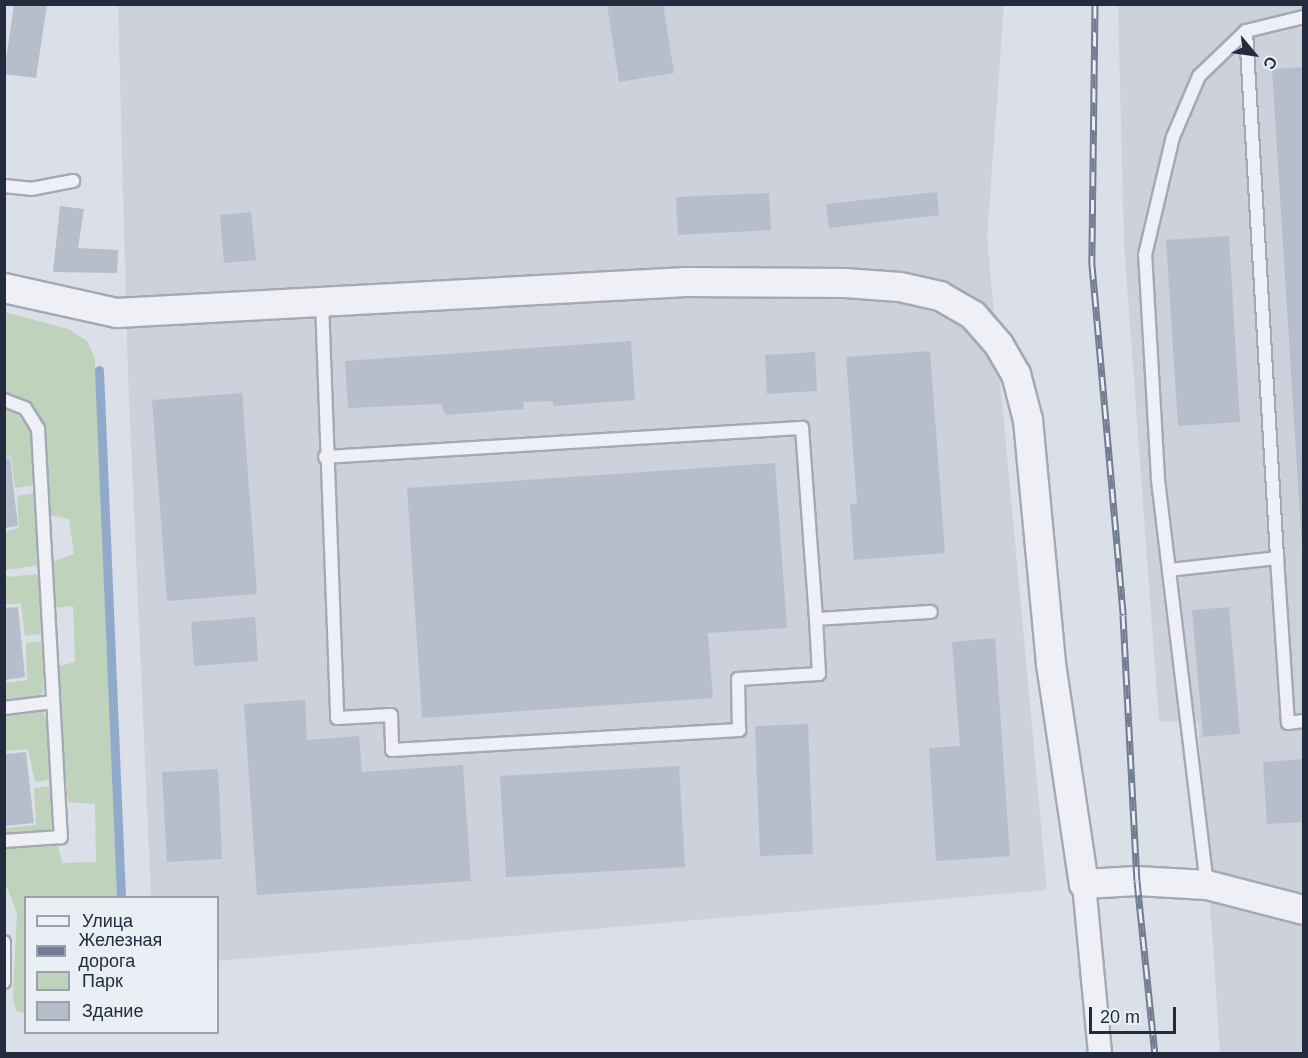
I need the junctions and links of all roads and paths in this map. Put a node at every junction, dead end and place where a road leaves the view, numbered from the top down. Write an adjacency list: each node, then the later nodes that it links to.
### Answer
1 (1304, 17): 2 (lane)
2 (1246, 31): 9 (lane); 10 (lane)
3 (73, 181): 4 (lane)
4 (4, 186)
5 (4, 288): 6 (street)
6 (322, 302): 8 (lane); 17 (street)
7 (4, 400): 13 (lane)
8 (326, 457): 12 (lane); 12 (lane)
9 (1277, 558): 10 (lane); 15 (lane)
10 (1169, 570): 18 (lane)
11 (931, 612): 12 (lane)
12 (816, 619)
13 (53, 702): 14 (lane); 16 (lane)
14 (4, 708)
15 (1304, 722)
16 (4, 841)
17 (1084, 884): 18 (street); 22 (street)
18 (1207, 885): 19 (street)
19 (1304, 910)
20 (4, 942): 21 (lane)
21 (4, 982)
22 (1100, 1053)

